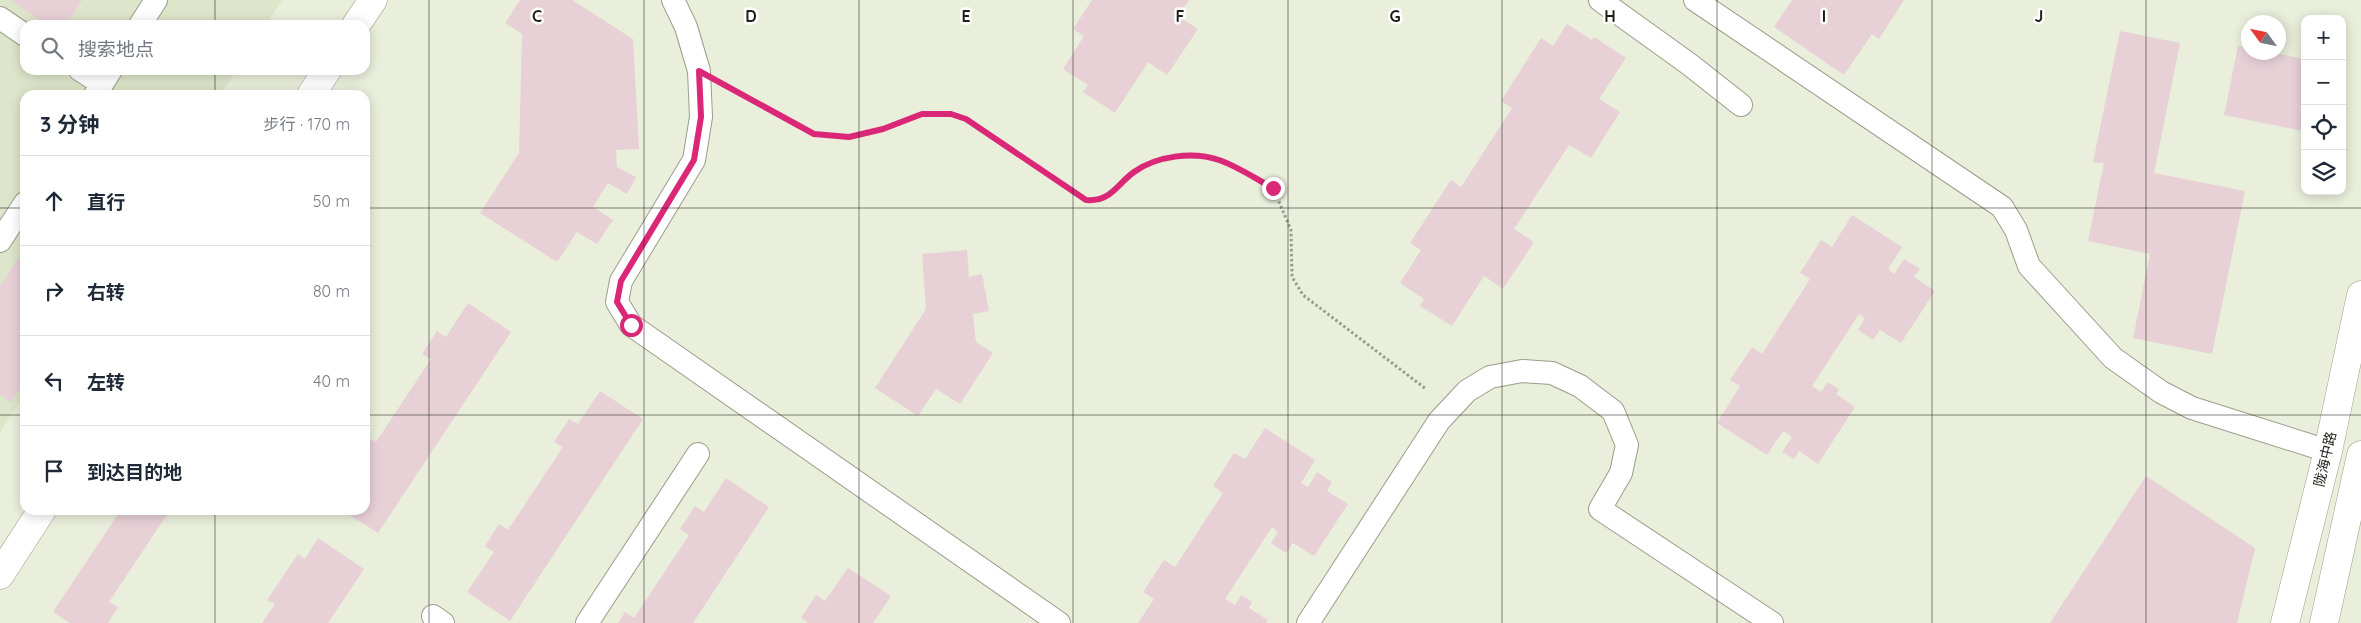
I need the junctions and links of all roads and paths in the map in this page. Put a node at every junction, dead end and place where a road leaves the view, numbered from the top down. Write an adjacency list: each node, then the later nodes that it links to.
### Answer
1 (156, 0): 6 (lane)
2 (673, 0): 8 (lane)
3 (1600, 0): 13 (lane)
4 (1695, 0): 18 (lane)
5 (0, 18): 7 (lane)
6 (143, 20)
7 (20, 32)
8 (699, 71): 17 (path); 24 (lane)
9 (88, 75): 11 (lane)
10 (324, 75): 12 (main road)
11 (102, 83)
12 (314, 90)
13 (1741, 105)
14 (20, 211): 15 (lane)
15 (0, 241)
16 (2361, 295): 18 (main road, 陇海中路)
17 (1451, 408): 25 (lane); 26 (lane)
18 (2328, 451): 27 (main road, 陇海中路)
19 (698, 454): 23 (lane)
20 (2361, 455): 28 (main road)
21 (39, 515): 22 (main road)
22 (0, 574)
23 (587, 623)
24 (1059, 623)
25 (1308, 623)
26 (1772, 623)
27 (2285, 623)
28 (2324, 623)

